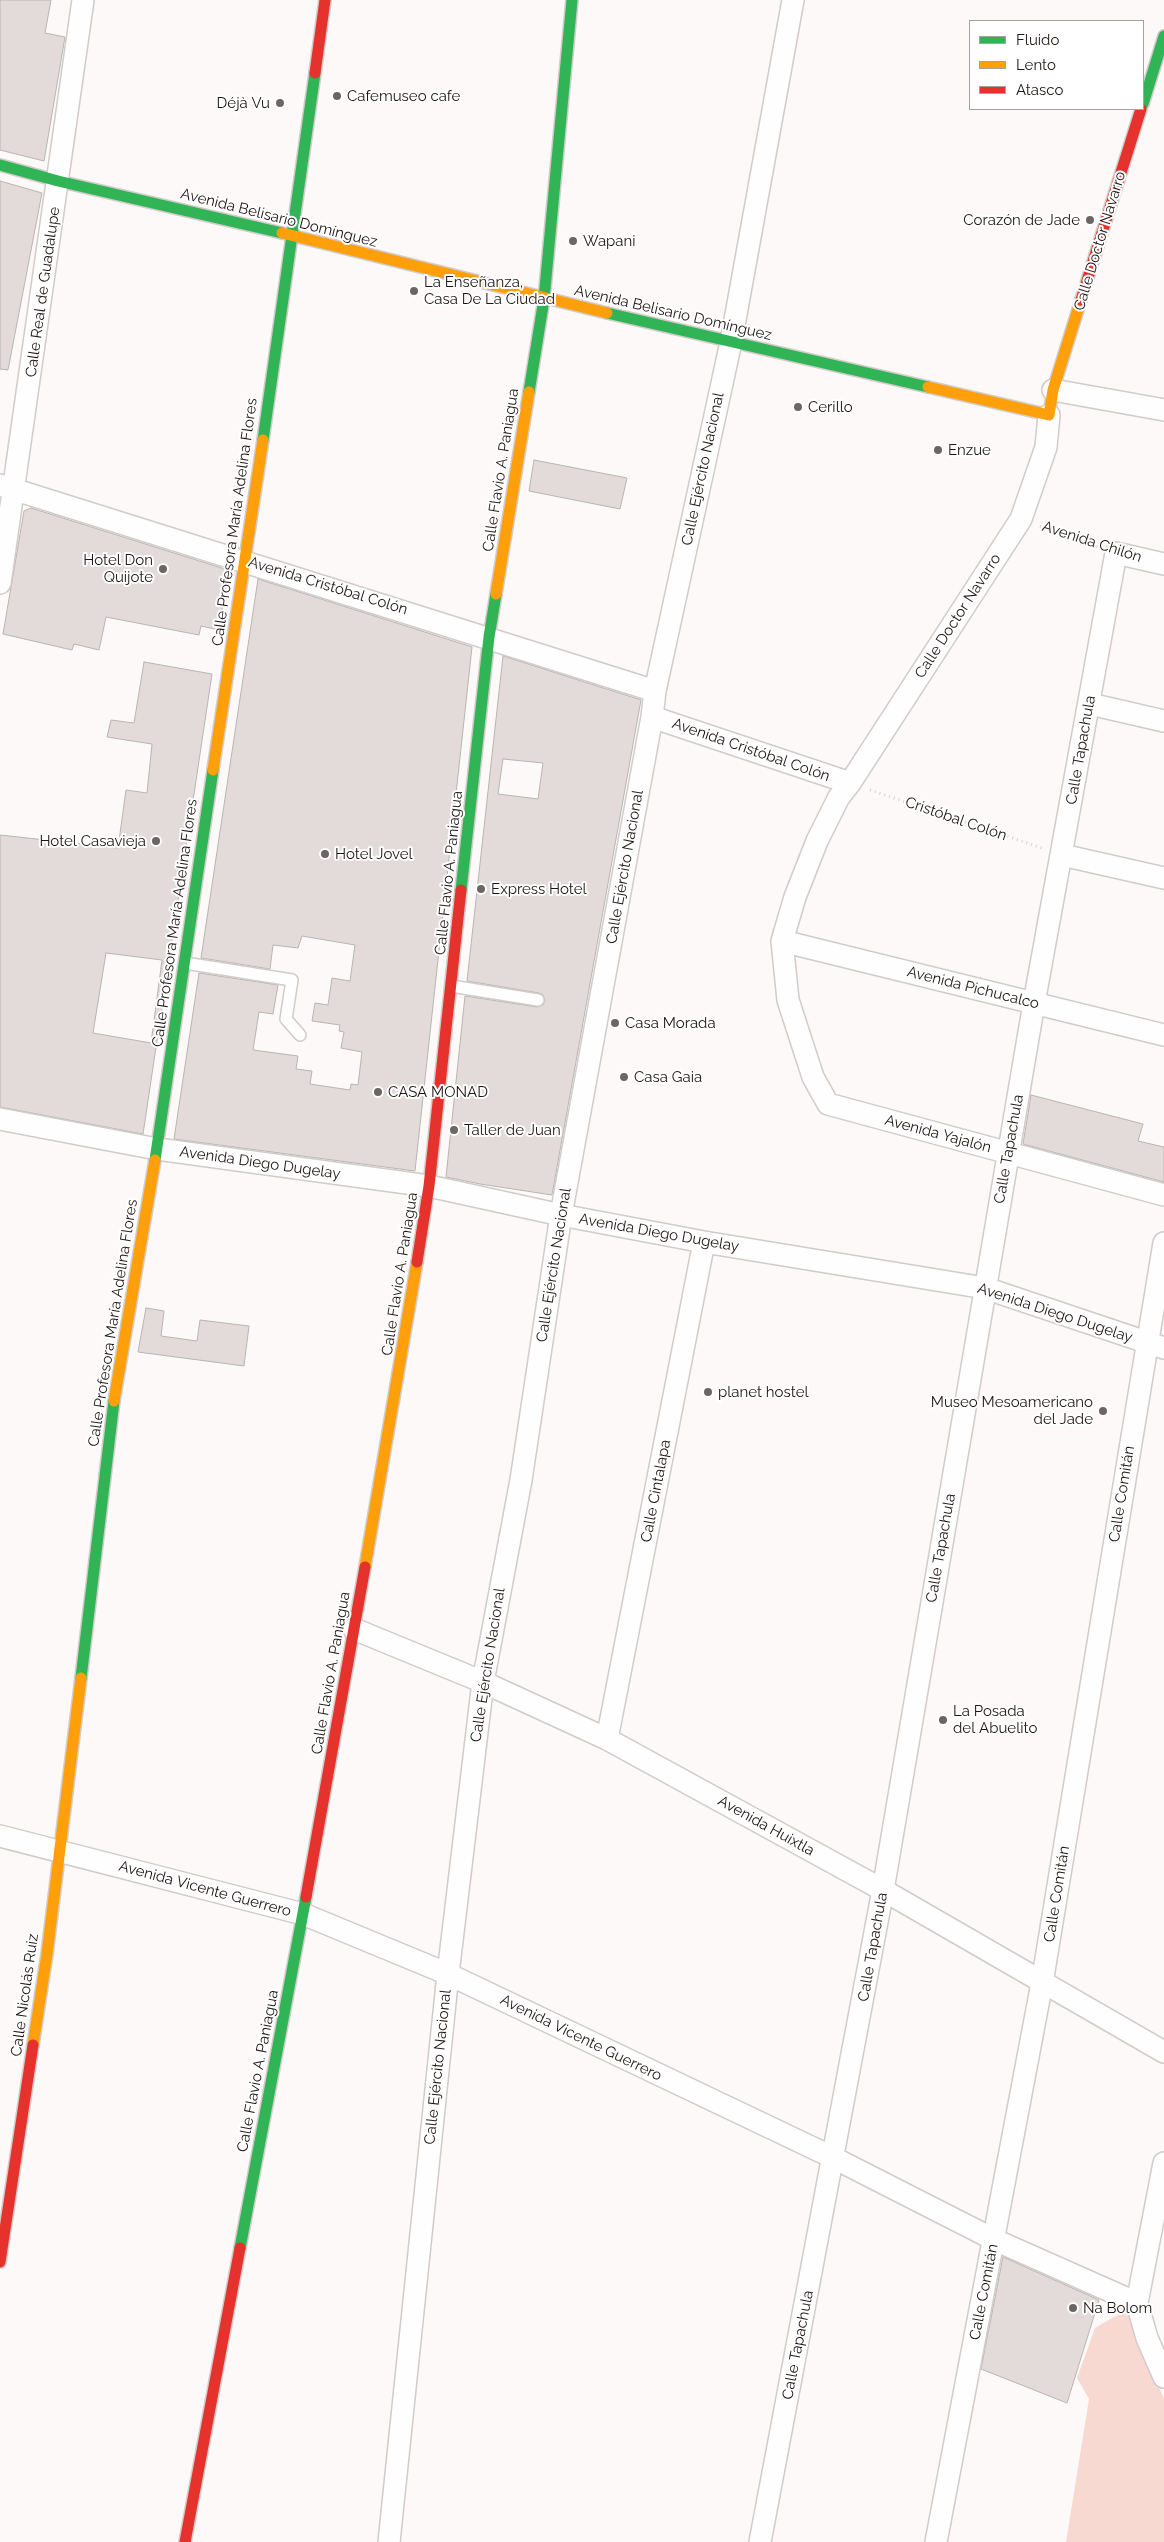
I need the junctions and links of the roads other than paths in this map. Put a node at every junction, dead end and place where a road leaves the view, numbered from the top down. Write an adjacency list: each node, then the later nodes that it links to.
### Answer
1 (82, 0): 9 (street, Calle Real de Guadalupe)
2 (325, 0): 10 (street, Calle Profesora María Adelina Flores)
3 (572, 0): 11 (street, Calle Flavio A. Paniagua)
4 (793, 0): 12 (street, Calle Ejército Nacional)
5 (1164, 36): 6 (street)
6 (1144, 101)
7 (1141, 110): 13 (street, Calle Doctor Navarro)
8 (0, 165): 9 (street, Avenida Belisario Domínguez)
9 (58, 181): 10 (street, Avenida Belisario Domínguez); 16 (street, Calle Real de Guadalupe)
10 (293, 236): 11 (street, Avenida Belisario Domínguez); 18 (street, Calle Profesora María Adelina Flores)
11 (544, 299): 12 (street, Avenida Belisario Domínguez); 21 (street, Calle Flavio A. Paniagua)
12 (731, 342): 15 (street, Avenida Belisario Domínguez); 22 (street, Calle Ejército Nacional)
13 (1053, 390): 14 (street); 15 (street, Calle Doctor Navarro)
14 (1164, 410)
15 (1048, 415): 26 (street, Calle Doctor Navarro)
16 (8, 487): 18 (street, Avenida Cristóbal Colón); 20 (street, Calle Real de Guadalupe)
17 (1116, 553): 19 (street, Avenida Chilón); 23 (street, Calle Tapachula)
18 (244, 560): 21 (street, Avenida Cristóbal Colón); 30 (street, Calle Profesora María Adelina Flores)
19 (1164, 564)
20 (0, 583)
21 (490, 637): 22 (street, Avenida Cristóbal Colón); 31 (street, Calle Flavio A. Paniagua)
22 (655, 691): 24 (street, Calle Ejército Nacional)
23 (1090, 704): 25 (street); 27 (street, Calle Tapachula)
24 (652, 717): 26 (street, Avenida Cristóbal Colón); 42 (street, Calle Ejército Nacional)
25 (1164, 722)
26 (850, 783): 29 (street, Calle Doctor Navarro)
27 (1062, 855): 28 (street); 33 (street, Calle Tapachula)
28 (1164, 878)
29 (782, 940): 33 (street, Avenida Pichucalco); 36 (street, Calle Doctor Navarro)
30 (185, 963): 34 (lane); 38 (street, Calle Profesora María Adelina Flores)
31 (451, 986): 32 (lane); 40 (street, Calle Flavio A. Paniagua)
32 (538, 1000)
33 (1034, 1003): 35 (street, Avenida Pichucalco); 39 (street, Calle Tapachula)
34 (300, 1034)
35 (1164, 1036)
36 (828, 1104): 39 (street, Avenida Yajalón)
37 (0, 1119): 38 (street, Avenida Diego Dugelay)
38 (157, 1149): 40 (street, Avenida Diego Dugelay); 51 (street, Calle Profesora María Adelina Flores)
39 (1008, 1153): 41 (street, Avenida Yajalón); 45 (street, Calle Tapachula)
40 (429, 1186): 42 (street, Avenida Diego Dugelay); 47 (street, Calle Flavio A. Paniagua)
41 (1164, 1195)
42 (561, 1215): 43 (street, Avenida Diego Dugelay); 48 (street, Calle Ejército Nacional)
43 (704, 1242): 45 (street, Avenida Diego Dugelay); 49 (street, Calle Cintalapa)
44 (1164, 1243): 46 (street, Calle Comitán)
45 (985, 1288): 46 (street, Avenida Diego Dugelay); 52 (street, Calle Tapachula)
46 (1155, 1345): 55 (street, Calle Comitán)
47 (354, 1629): 48 (street, Avenida Huixtla); 53 (street, Calle Flavio A. Paniagua)
48 (483, 1682): 49 (street, Avenida Huixtla); 54 (street, Calle Ejército Nacional)
49 (607, 1739): 52 (street, Avenida Huixtla)
50 (0, 1836): 51 (street, Avenida Vicente Guerrero)
51 (58, 1850): 53 (street, Avenida Vicente Guerrero); 60 (street, Calle Nicolás Ruiz)
52 (883, 1890): 55 (street, Avenida Huixtla); 57 (street, Calle Tapachula)
53 (303, 1914): 54 (street, Avenida Vicente Guerrero); 63 (street, Calle Flavio A. Paniagua)
54 (448, 1974): 57 (street, Avenida Vicente Guerrero); 64 (street, Calle Ejército Nacional)
55 (1042, 1983): 56 (street, Avenida Huixtla); 59 (street, Calle Comitán)
56 (1164, 2052)
57 (834, 2158): 59 (street, Avenida Vicente Guerrero); 65 (street, Calle Tapachula)
58 (1164, 2163): 61 (street)
59 (994, 2240): 61 (street, Avenida Vicente Guerrero); 66 (street, Calle Comitán)
60 (0, 2262)
61 (1137, 2303): 62 (street)
62 (1164, 2377)
63 (185, 2542)
64 (388, 2542)
65 (760, 2542)
66 (936, 2542)

